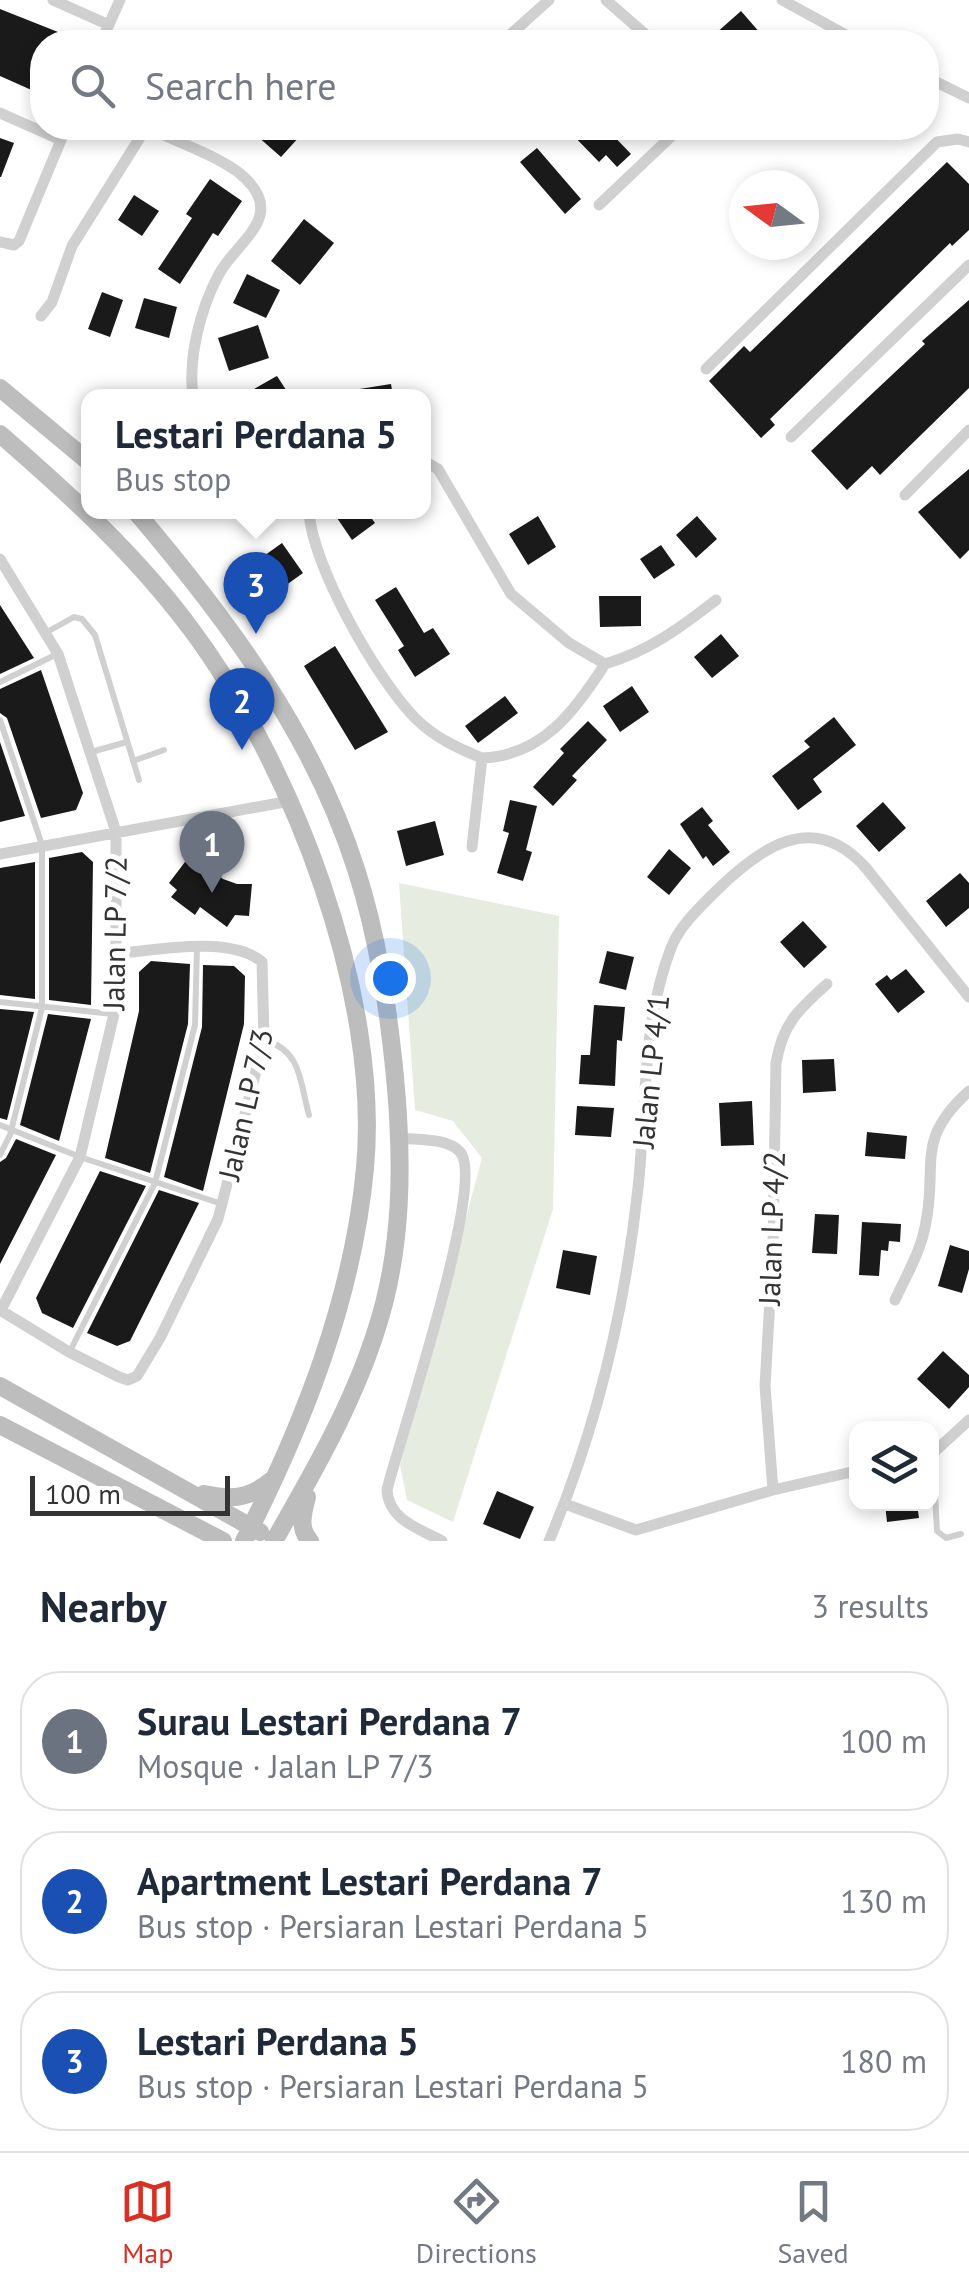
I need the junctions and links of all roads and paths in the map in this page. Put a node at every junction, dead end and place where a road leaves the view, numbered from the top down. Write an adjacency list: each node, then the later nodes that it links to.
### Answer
1 (53, 0): 6 (street)
2 (120, 0): 6 (street)
3 (548, 0): 8 (street)
4 (606, 0): 9 (street)
5 (782, 0): 10 (street)
6 (108, 25): 7 (street)
7 (106, 30)
8 (515, 30)
9 (640, 30)
10 (837, 30)
11 (939, 83): 12 (street)
12 (969, 98)
13 (0, 113): 14 (street)
14 (30, 123)
15 (62, 140): 21 (street)
16 (138, 140): 23 (street)
17 (172, 140): 26 (street)
18 (667, 140): 20 (street)
19 (969, 142): 24 (street)
20 (599, 205)
21 (0, 242)
22 (969, 265): 29 (street)
23 (41, 316)
24 (706, 370)
25 (0, 388): 30 (main road)
26 (193, 389)
27 (969, 430): 32 (street)
28 (0, 434): 33 (main road)
29 (791, 437)
30 (81, 456)
31 (431, 465): 41 (street)
32 (905, 495)
33 (81, 502)
34 (100, 519): 50 (main road)
35 (142, 519): 67 (main road)
36 (310, 519): 47 (street)
37 (0, 558): 39 (street, Jalan LP 7/2)
38 (716, 600): 41 (street)
39 (47, 632): 40 (street, Jalan LP 7/2); 44 (lane)
40 (58, 654): 42 (lane); 46 (street, Jalan LP 7/2)
41 (604, 664): 47 (street)
42 (0, 682)
43 (0, 720): 52 (lane)
44 (127, 742): 46 (lane); 48 (lane)
45 (164, 750): 48 (lane)
46 (91, 752): 51 (street, Jalan LP 7/2)
47 (482, 758): 53 (street)
48 (133, 761): 49 (lane)
49 (139, 780)
50 (290, 801): 51 (street); 81 (main road)
51 (116, 832): 52 (street); 56 (street, Jalan LP 7/2)
52 (42, 845): 54 (street); 60 (lane)
53 (472, 848)
54 (0, 854)
55 (197, 946): 56 (street, Jalan LP 7/3); 62 (street, Jalan LP 7/3); 70 (lane)
56 (116, 954): 61 (street, Jalan LP 7/2)
57 (827, 984): 83 (street, Jalan LP 4/2)
58 (969, 998): 84 (street, Jalan LP 4/1)
59 (0, 1002): 60 (lane)
60 (42, 1008): 61 (lane); 66 (lane)
61 (114, 1014): 69 (street, Jalan LP 7/2)
62 (264, 1040): 64 (lane); 71 (street, Jalan LP 7/3)
63 (969, 1091): 72 (street)
64 (308, 1116)
65 (0, 1124): 66 (lane)
66 (12, 1129): 68 (lane); 69 (lane)
67 (401, 1138): 79 (main road); 93 (street)
68 (0, 1155)
69 (80, 1157): 70 (lane); 73 (street, Jalan LP 7/2)
70 (156, 1184): 71 (lane); 74 (lane)
71 (222, 1204): 74 (street, Jalan LP 7/3)
72 (894, 1300)
73 (1, 1310): 74 (street)
74 (69, 1352)
75 (0, 1386): 82 (main road)
76 (969, 1420): 78 (street)
77 (0, 1426): 86 (main road)
78 (939, 1447)
79 (314, 1472): 89 (main road); 92 (main road)
80 (849, 1473): 83 (street)
81 (276, 1477): 82 (main road); 87 (main road)
82 (184, 1490): 87 (main road)
83 (774, 1490): 84 (street)
84 (565, 1504): 94 (street, Jalan LP 4/1)
85 (936, 1511): 88 (lane)
86 (166, 1512): 90 (main road); 91 (main road)
87 (248, 1534): 89 (main road)
88 (961, 1534)
89 (276, 1540)
90 (200, 1541)
91 (223, 1541)
92 (310, 1541)
93 (442, 1541)
94 (549, 1541)

